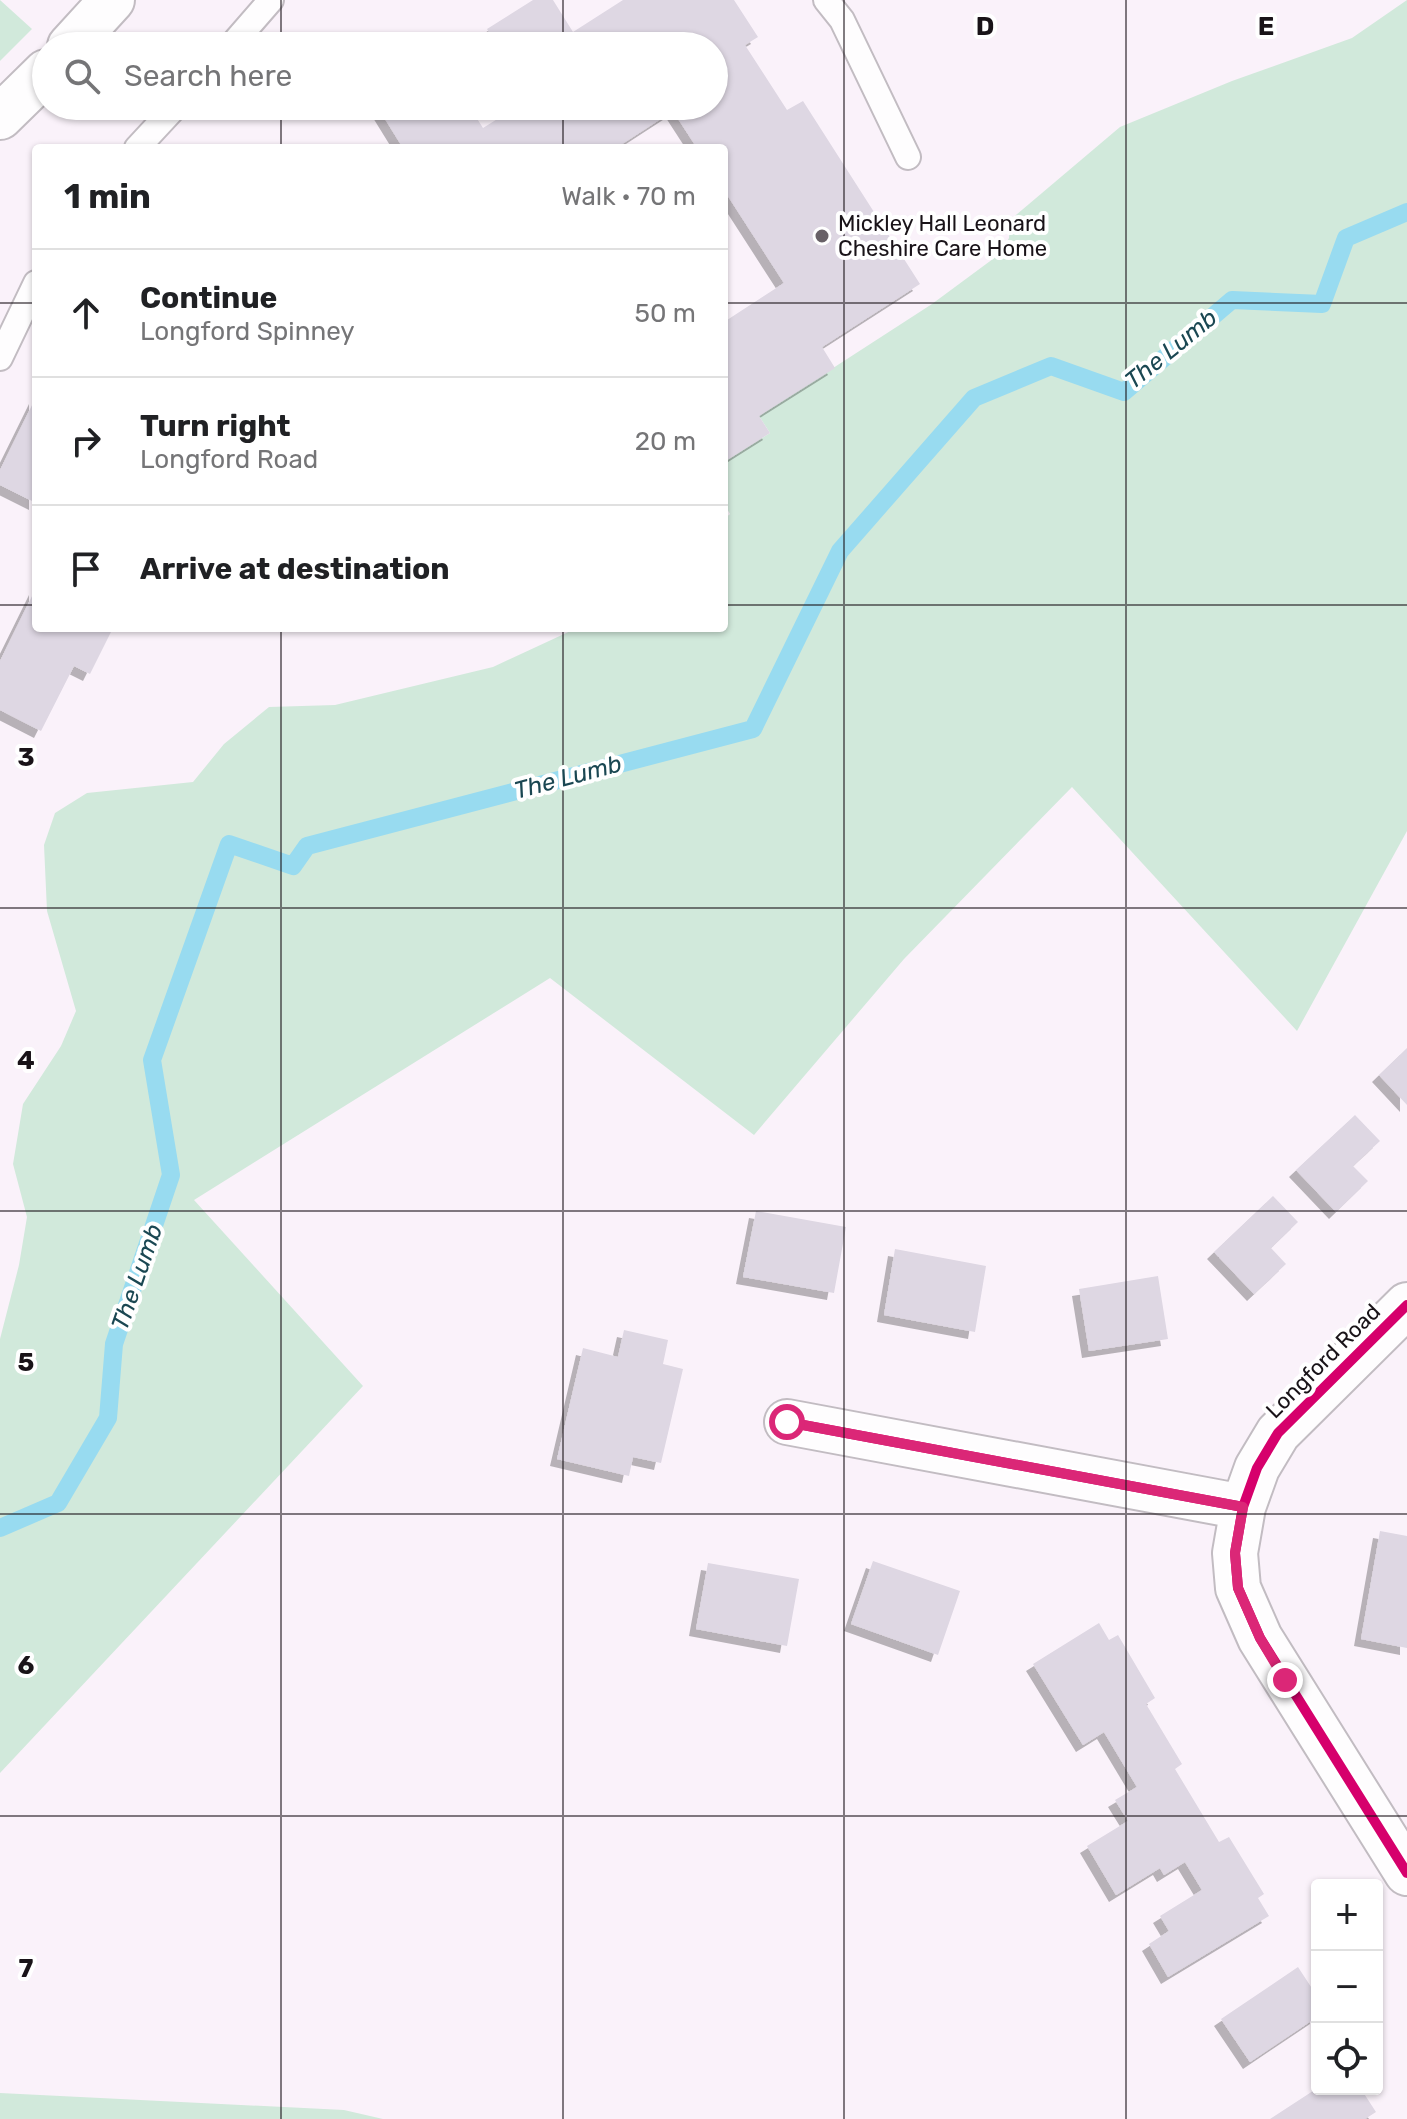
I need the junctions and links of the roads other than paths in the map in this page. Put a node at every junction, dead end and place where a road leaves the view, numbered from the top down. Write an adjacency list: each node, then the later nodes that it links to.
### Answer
1 (112, 0): 4 (street)
2 (271, 0): 5 (lane)
3 (826, 0): 10 (lane)
4 (83, 32)
5 (243, 32)
6 (32, 86): 7 (street)
7 (0, 117)
8 (163, 120): 9 (lane)
9 (141, 144)
10 (908, 157)
11 (32, 291): 12 (lane)
12 (0, 358)
13 (1407, 1305): 15 (street, Longford Road)
14 (787, 1422): 15 (street)
15 (1243, 1507): 16 (street, Longford Road)
16 (1407, 1873)

